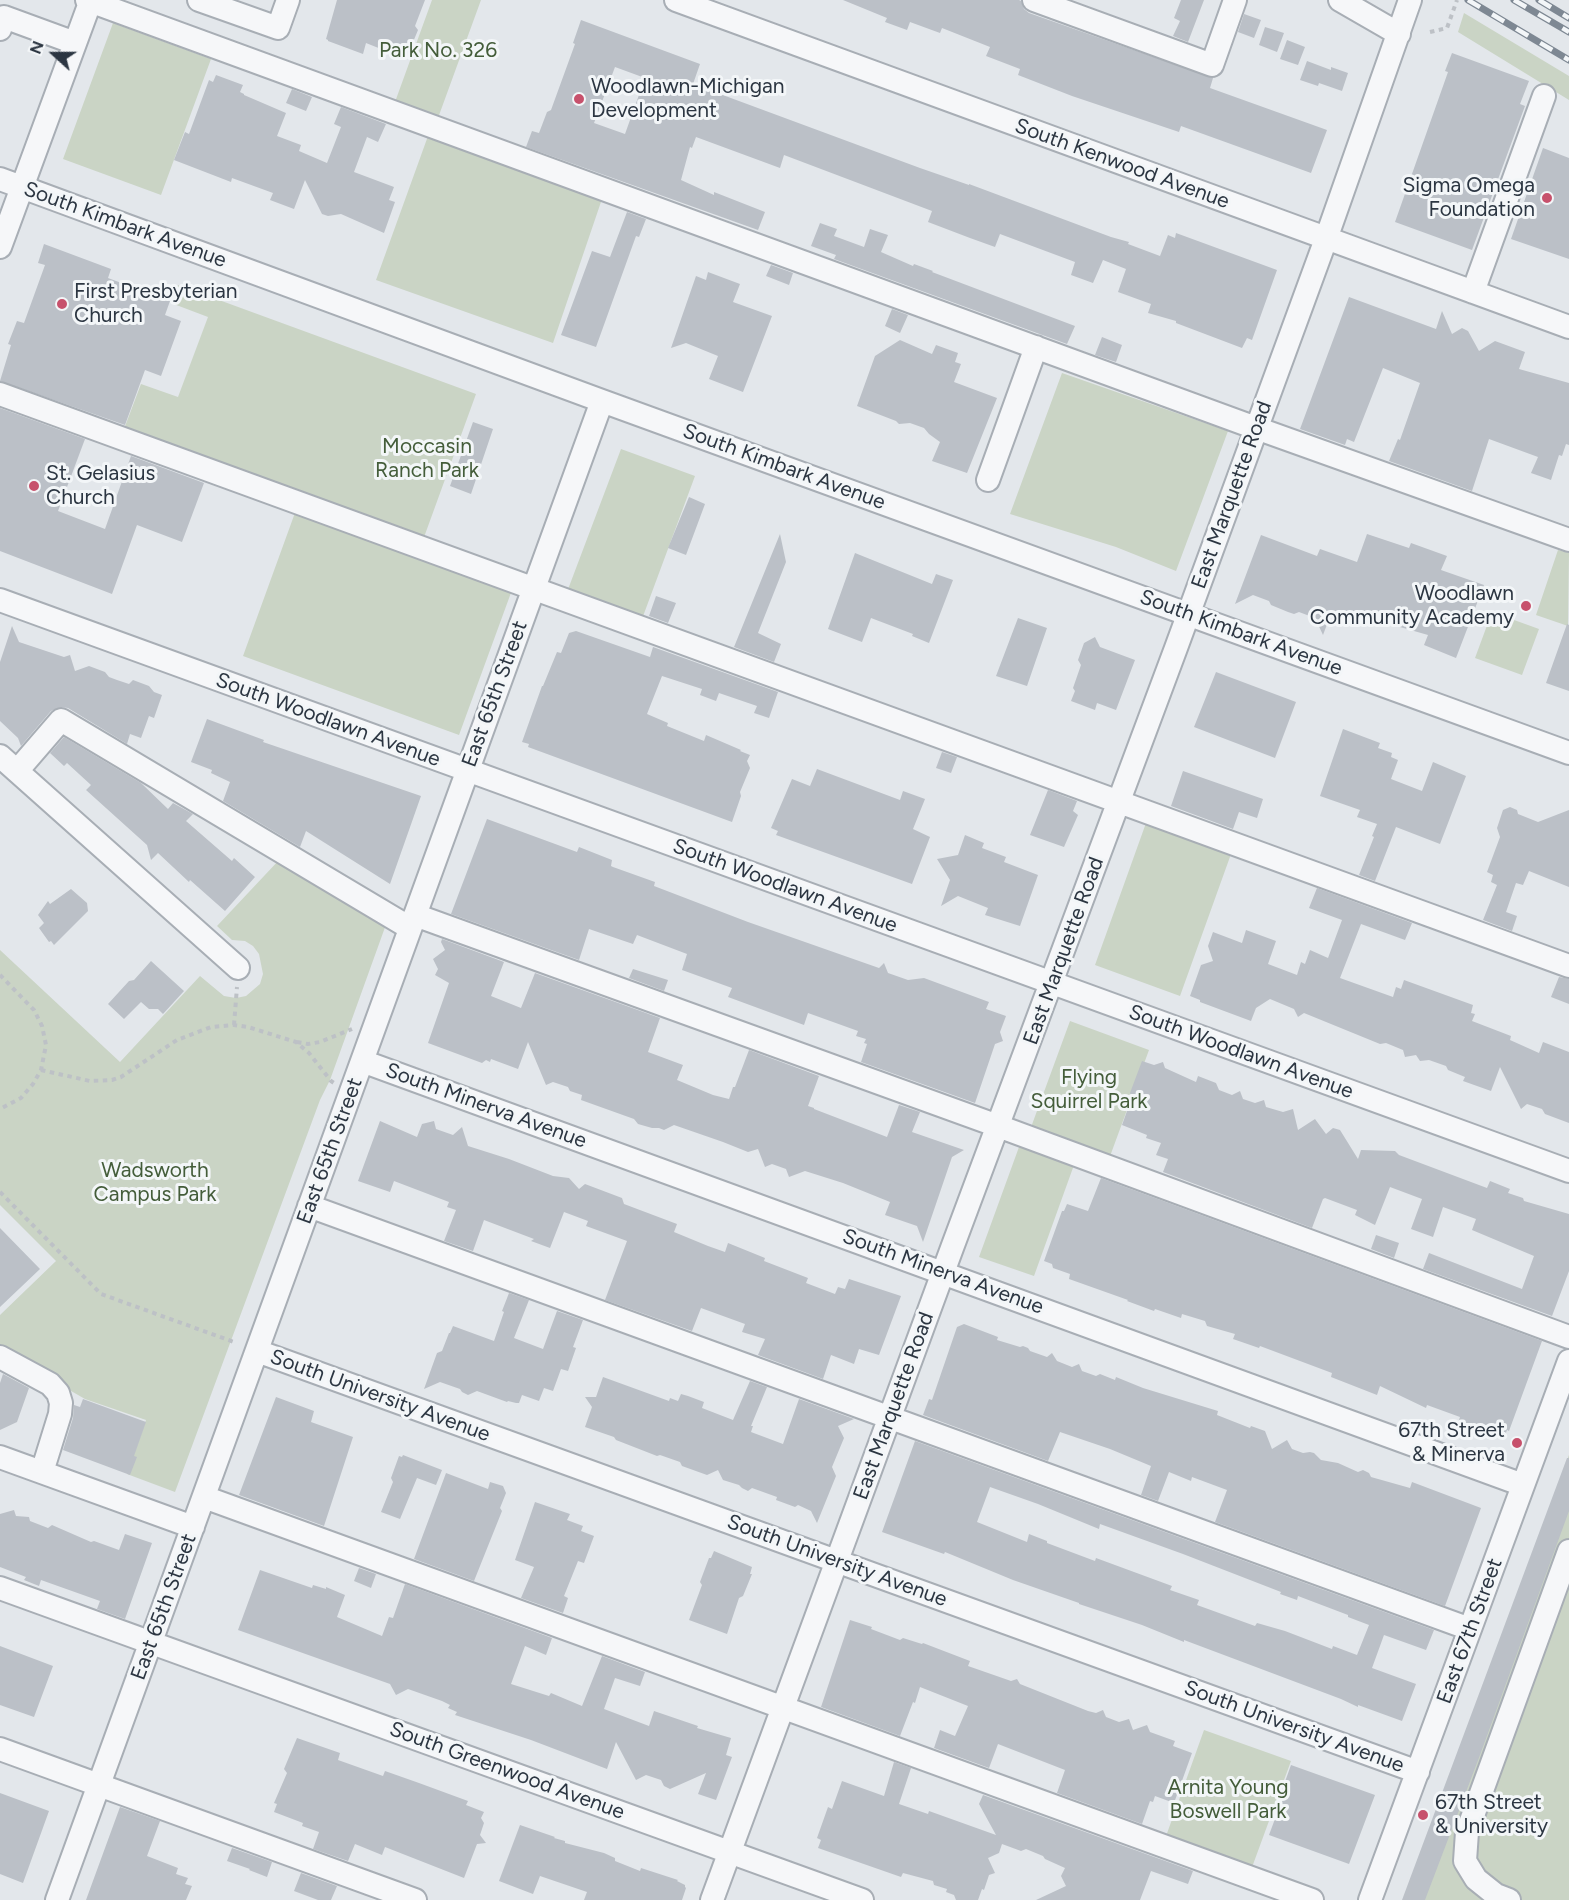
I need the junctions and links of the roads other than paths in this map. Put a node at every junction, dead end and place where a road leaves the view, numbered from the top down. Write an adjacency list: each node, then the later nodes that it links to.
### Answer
1 (90, 0): 11 (street); 19 (street)
2 (200, 0): 3 (street)
3 (288, 0)
4 (676, 0): 15 (street, South Kenwood Avenue)
5 (1034, 0): 6 (street)
6 (1235, 0)
7 (1340, 0): 10 (street)
8 (1410, 0): 10 (street, East Marquette Road)
9 (0, 28): 11 (street)
10 (1399, 34): 15 (street, East Marquette Road)
11 (75, 43): 14 (street)
12 (1544, 96): 17 (street)
13 (0, 179): 14 (street, South Kimbark Avenue)
14 (22, 187): 16 (street); 21 (street, South Kimbark Avenue)
15 (1326, 239): 17 (street, South Kenwood Avenue); 22 (street, East Marquette Road)
16 (0, 247)
17 (1473, 292): 18 (street, South Kenwood Avenue)
18 (1569, 327)
19 (1035, 347): 22 (street); 23 (street)
20 (0, 394): 25 (street)
21 (602, 401): 25 (street, East 65th Street); 27 (street, South Kimbark Avenue)
22 (1256, 428): 24 (street); 27 (street, East Marquette Road)
23 (988, 480)
24 (1569, 540)
25 (533, 589): 30 (street, East 65th Street); 32 (street)
26 (0, 600): 30 (street, South Woodlawn Avenue)
27 (1188, 614): 28 (street, South Kimbark Avenue); 32 (street, East Marquette Road)
28 (1569, 753)
29 (0, 756): 31 (street)
30 (468, 770): 33 (street, East 65th Street); 36 (street, South Woodlawn Avenue)
31 (17, 771): 33 (street); 35 (street)
32 (1119, 801): 34 (street); 36 (street, East Marquette Road)
33 (413, 921): 37 (street, East 65th Street); 38 (street)
34 (1569, 966)
35 (238, 968)
36 (1052, 983): 38 (street, East Marquette Road); 39 (street, South Woodlawn Avenue)
37 (362, 1060): 40 (street, East 65th Street); 41 (street, South Minerva Avenue)
38 (998, 1126): 41 (street, East Marquette Road); 42 (street)
39 (1569, 1171)
40 (309, 1206): 43 (street, East 65th Street); 46 (street)
41 (943, 1272): 46 (street, East Marquette Road); 49 (street, South Minerva Avenue)
42 (1569, 1337)
43 (257, 1351): 50 (street, East 65th Street); 53 (street, South University Avenue)
44 (0, 1357): 48 (street)
45 (1569, 1361): 49 (street, East 67th Street)
46 (890, 1417): 53 (street, East Marquette Road); 55 (street)
47 (0, 1457): 48 (street)
48 (42, 1473): 51 (street)
49 (1523, 1485): 55 (street, East 67th Street)
50 (204, 1497): 51 (street, East 65th Street); 57 (street)
51 (193, 1527): 56 (street, East 65th Street)
52 (1569, 1551): 68 (street)
53 (837, 1561): 57 (street, East Marquette Road); 59 (street, South University Avenue)
54 (0, 1588): 56 (street, South Greenwood Avenue)
55 (1470, 1629): 59 (street, East 67th Street)
56 (151, 1643): 60 (street, East 65th Street); 61 (street, South Greenwood Avenue)
57 (783, 1707): 61 (street, East Marquette Road); 66 (street)
58 (0, 1749): 60 (street)
59 (1418, 1772): 67 (street, East 67th Street)
60 (99, 1785): 62 (street, East 65th Street); 63 (street)
61 (730, 1852): 64 (street, East Marquette Road); 65 (street, South Greenwood Avenue)
62 (57, 1900)
63 (415, 1900)
64 (712, 1900)
65 (862, 1900)
66 (1312, 1900)
67 (1370, 1900)
68 (1509, 1900)

